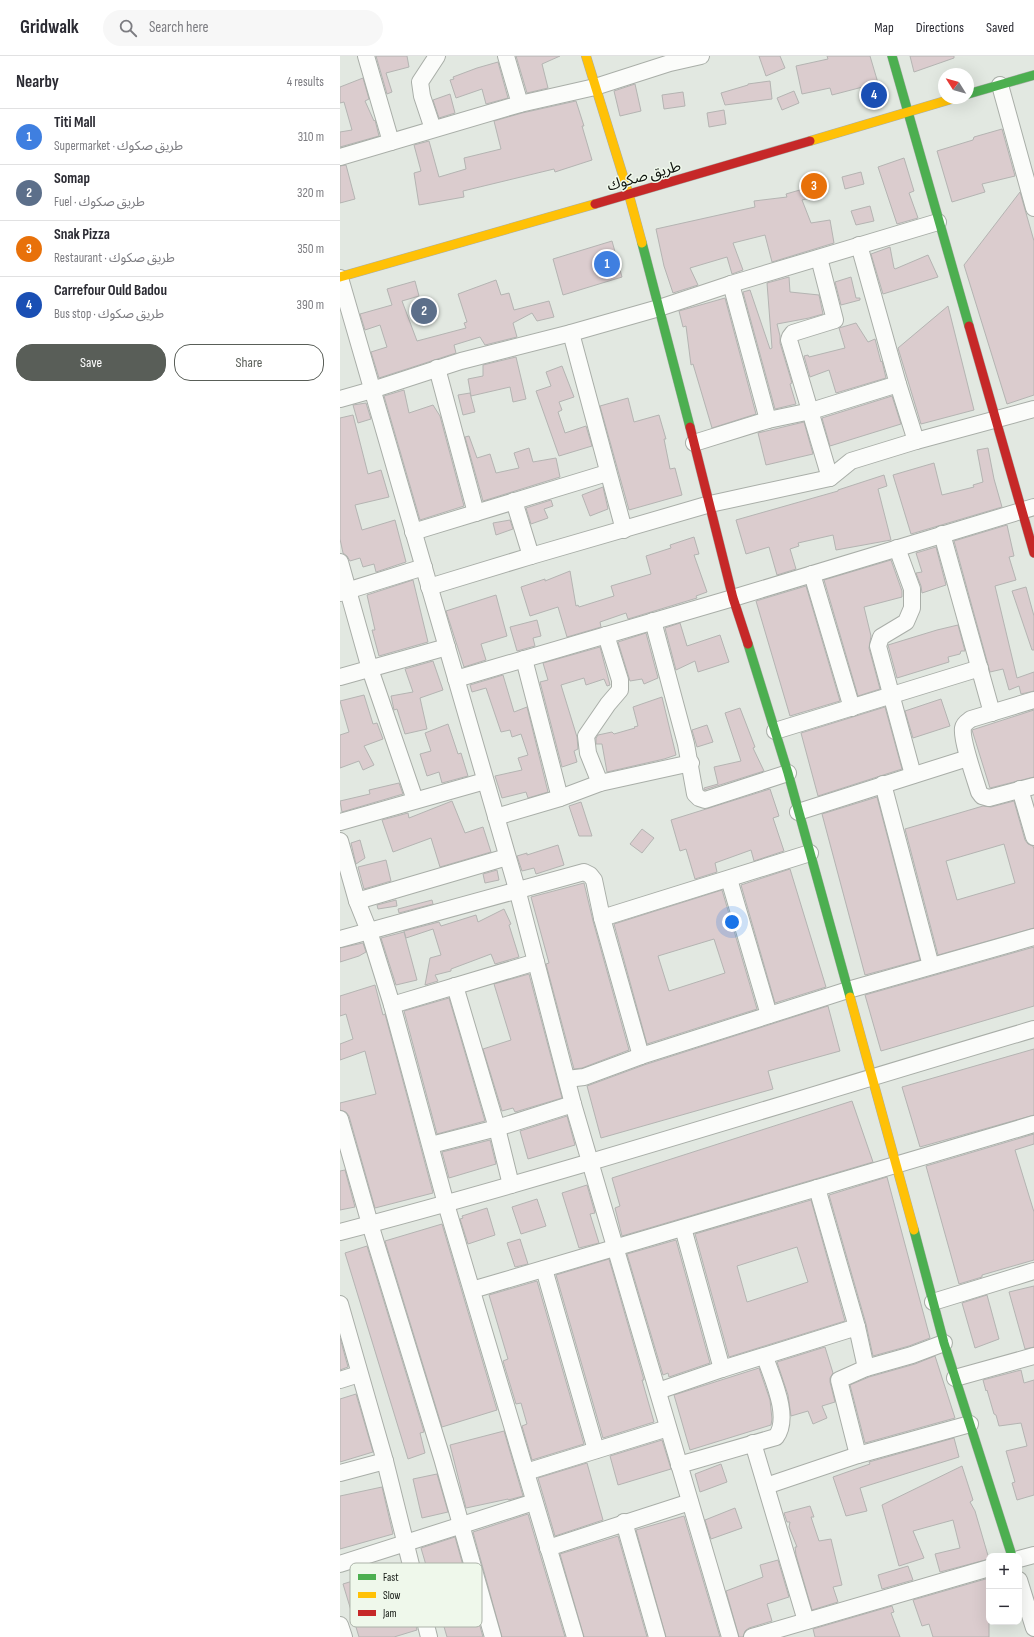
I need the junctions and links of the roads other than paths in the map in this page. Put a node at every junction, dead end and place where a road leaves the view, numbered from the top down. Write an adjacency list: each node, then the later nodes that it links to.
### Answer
1 (366, 56): 16 (street)
2 (437, 56): 15 (street)
3 (506, 56): 13 (street)
4 (586, 56): 10 (street)
5 (700, 56): 7 (street)
6 (892, 56): 14 (street)
7 (669, 60): 10 (street)
8 (1034, 75): 9 (street)
9 (1000, 85): 11 (street); 18 (street)
10 (595, 87): 13 (street); 19 (street)
11 (974, 92)
12 (938, 103): 14 (street, طريق صكوك)
13 (520, 104): 15 (street)
14 (908, 112): 19 (street, طريق صكوك); 21 (street)
15 (433, 129): 16 (street)
16 (391, 142): 17 (street)
17 (340, 157)
18 (1031, 189): 20 (street)
19 (628, 195): 24 (street, طريق صكوك); 26 (street)
20 (1034, 208)
21 (938, 222): 22 (street); 35 (street)
22 (859, 245): 23 (street); 29 (street)
23 (819, 258): 25 (street); 33 (street)
24 (340, 278): 30 (street)
25 (731, 284): 26 (street); 34 (street)
26 (659, 308): 27 (street); 37 (street)
27 (570, 333): 28 (street); 38 (street)
28 (437, 368): 30 (street); 43 (street)
29 (898, 384): 33 (street); 36 (street)
30 (372, 390): 31 (street); 45 (street)
31 (340, 399)
32 (1034, 409): 35 (street)
33 (811, 411): 34 (street); 39 (street)
34 (768, 420): 37 (street)
35 (995, 420): 36 (street); 42 (street)
36 (916, 441): 39 (street)
37 (694, 444): 41 (street)
38 (607, 472): 40 (street); 44 (street)
39 (830, 478): 41 (street)
40 (514, 501): 43 (street); 49 (street)
41 (710, 504): 44 (street); 55 (street)
42 (1028, 509): 46 (street); 48 (street)
43 (476, 512): 45 (street)
44 (624, 530): 49 (street)
45 (414, 532): 51 (street)
46 (942, 534): 47 (street); 61 (street)
47 (897, 548): 52 (street); 64 (street)
48 (1034, 553)
49 (531, 556): 53 (street)
50 (340, 562): 54 (street)
51 (424, 567): 53 (street); 54 (street)
52 (812, 574): 55 (street); 66 (street)
53 (429, 587): 58 (street)
54 (344, 592): 60 (street)
55 (733, 598): 56 (street); 68 (street)
56 (653, 621): 57 (street); 70 (street)
57 (606, 635): 59 (street); 74 (street)
58 (447, 647): 60 (street); 63 (street)
59 (524, 659): 63 (street); 77 (street)
60 (370, 668): 62 (street); 78 (street)
61 (980, 668): 64 (street); 67 (street)
62 (340, 677)
63 (456, 679): 73 (street)
64 (892, 695): 66 (street); 72 (street)
65 (1034, 700): 67 (street)
66 (852, 708): 68 (street)
67 (992, 713): 69 (street)
68 (775, 731): 71 (street)
69 (968, 758): 72 (street); 76 (street)
70 (691, 764): 71 (street); 74 (street)
71 (788, 773): 79 (street)
72 (913, 774): 75 (street)
73 (485, 781): 78 (street); 80 (street)
74 (600, 783): 77 (street)
75 (883, 784): 79 (street); 94 (street)
76 (1027, 788): 82 (street)
77 (560, 798): 80 (street)
78 (414, 800): 81 (street)
79 (798, 812): 84 (street)
80 (496, 817): 85 (street)
81 (340, 822)
82 (1034, 837)
83 (340, 840): 88 (street)
84 (810, 853): 86 (street); 96 (street)
85 (507, 857): 87 (street); 88 (street)
86 (729, 879): 89 (street); 98 (street)
87 (517, 889): 89 (street); 90 (street); 93 (street)
88 (357, 901): 90 (street)
89 (602, 918): 100 (street)
90 (369, 931): 92 (street); 97 (street)
91 (1034, 938): 94 (street)
92 (340, 939)
93 (536, 962): 95 (street); 102 (street)
94 (931, 966): 96 (street)
95 (455, 986): 97 (street); 106 (street)
96 (848, 990): 98 (street); 101 (street)
97 (392, 1005): 107 (street)
98 (769, 1015): 100 (street)
99 (1034, 1029): 101 (street)
100 (641, 1056): 102 (street)
101 (871, 1077): 108 (street); 109 (street)
102 (567, 1079): 103 (street)
103 (573, 1104): 106 (street); 108 (street)
104 (340, 1119): 113 (street)
105 (1034, 1124): 109 (street)
106 (497, 1128): 107 (street); 110 (street)
107 (432, 1145): 112 (street)
108 (590, 1162): 110 (street); 116 (street)
109 (897, 1165): 111 (street); 120 (street)
110 (512, 1184): 112 (street)
111 (817, 1188): 114 (street); 122 (street)
112 (446, 1204): 113 (street); 119 (street)
113 (370, 1224): 115 (street); 145 (street)
114 (684, 1228): 116 (street); 127 (street)
115 (340, 1232)
116 (616, 1248): 117 (street); 131 (street)
117 (544, 1269): 119 (street); 135 (street)
118 (1034, 1271): 120 (street)
119 (472, 1290): 139 (street)
120 (933, 1302): 123 (street)
121 (340, 1304): 128 (street)
122 (857, 1327): 125 (street); 126 (street)
123 (944, 1343): 126 (street); 129 (street)
124 (1034, 1356): 129 (street)
125 (765, 1357): 127 (street); 134 (street)
126 (866, 1368): 136 (street)
127 (722, 1369): 131 (street)
128 (359, 1374): 130 (street); 137 (street)
129 (955, 1378): 132 (street)
130 (340, 1380)
131 (658, 1391): 133 (street)
132 (970, 1424): 136 (street); 148 (street)
133 (668, 1428): 135 (street); 138 (street)
134 (753, 1444): 138 (street); 141 (street)
135 (596, 1450): 139 (street)
136 (858, 1455): 141 (street)
137 (384, 1461): 140 (street); 146 (street)
138 (679, 1465): 143 (street)
139 (526, 1472): 142 (street)
140 (340, 1473)
141 (766, 1486): 157 (street)
142 (534, 1502): 145 (street); 147 (street)
143 (690, 1502): 144 (street); 164 (street)
144 (624, 1522): 147 (street); 163 (street)
145 (461, 1525): 146 (street); 152 (street)
146 (405, 1542): 151 (street); 153 (street)
147 (548, 1548): 162 (street)
148 (1011, 1553)
149 (1034, 1555): 150 (street)
150 (1022, 1558)
151 (410, 1563)
152 (472, 1563)
153 (340, 1564)
154 (986, 1569): 157 (street)
155 (1022, 1589): 159 (street)
156 (482, 1598): 161 (street)
157 (806, 1621): 165 (street)
158 (340, 1625): 160 (street)
159 (1034, 1628)
160 (344, 1637)
161 (493, 1637)
162 (575, 1637)
163 (657, 1637)
164 (730, 1637)
165 (752, 1637)

